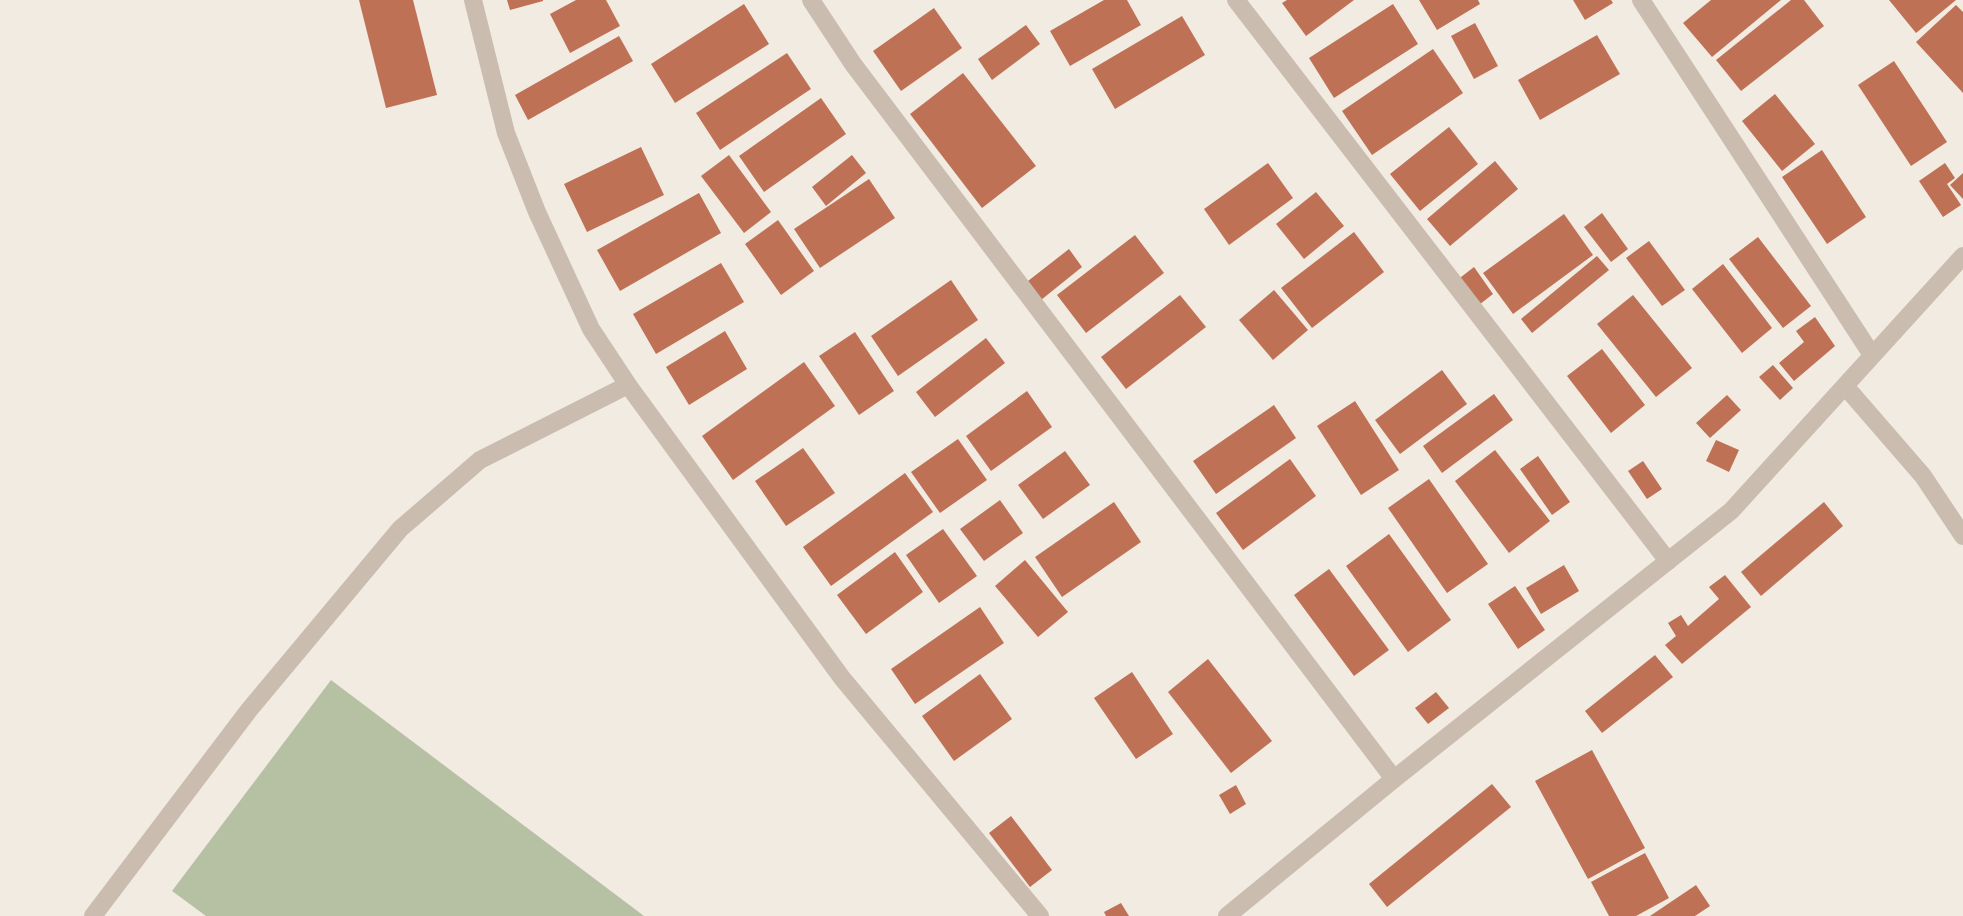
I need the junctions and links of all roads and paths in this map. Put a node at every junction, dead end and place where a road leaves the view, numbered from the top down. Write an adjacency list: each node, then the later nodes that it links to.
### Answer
1 (473, 0): 7 (street)
2 (811, 0): 11 (street)
3 (1236, 0): 10 (street)
4 (1641, 0): 6 (street)
5 (1963, 256): 6 (street)
6 (1872, 355): 8 (street)
7 (628, 385): 12 (street); 13 (street)
8 (1845, 386): 9 (street); 10 (street)
9 (1963, 536)
10 (1668, 561): 11 (street)
11 (1394, 779): 14 (street)
12 (93, 916)
13 (1040, 916)
14 (1227, 916)

